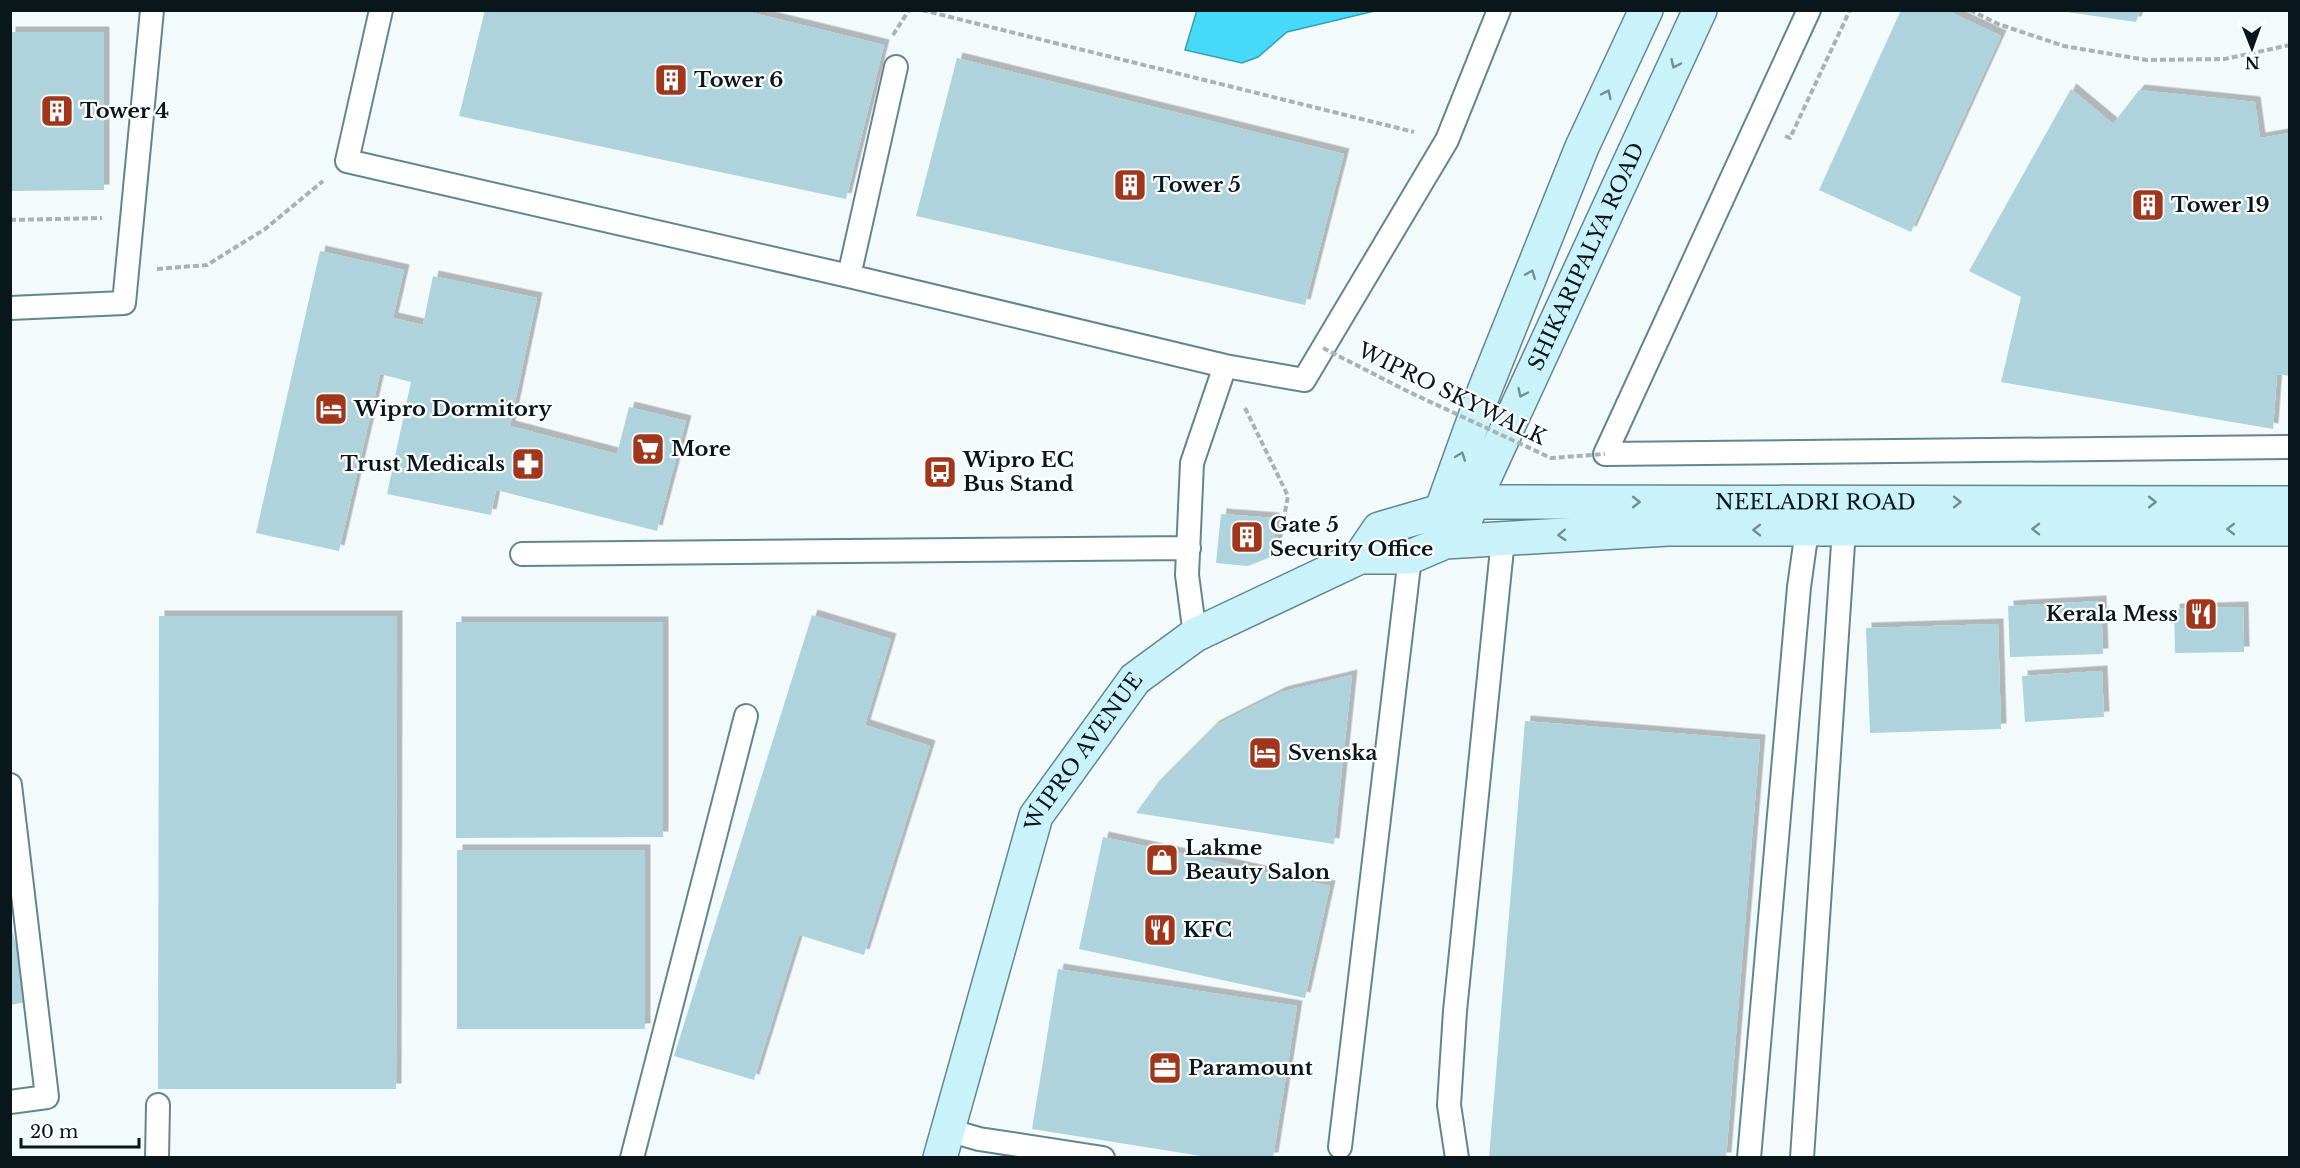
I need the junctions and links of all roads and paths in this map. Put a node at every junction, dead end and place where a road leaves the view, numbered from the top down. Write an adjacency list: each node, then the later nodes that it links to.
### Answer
1 (152, 10): 15 (lane)
2 (381, 10): 12 (lane)
3 (922, 10): 11 (path)
4 (1499, 10): 11 (lane)
5 (1646, 10): 26 (main road, one-way to 5)
6 (1700, 10): 26 (main road, SHIKARIPALYA ROAD, one-way to 26)
7 (1809, 10): 21 (lane)
8 (1970, 10): 9 (path)
9 (2289, 45)
10 (896, 67): 16 (lane)
11 (1447, 140): 18 (lane)
12 (347, 161): 15 (path); 16 (lane)
13 (10, 220): 14 (path)
14 (102, 228)
15 (128, 271): 17 (lane)
16 (849, 276): 19 (lane)
17 (10, 309)
18 (1323, 348): 19 (lane); 21 (path, WIPRO SKYWALK, bridge)
19 (1225, 366): 28 (lane); 30 (path)
20 (2289, 447): 21 (lane)
21 (1605, 453)
22 (2289, 502): 26 (main road, NEELADRI ROAD, one-way to 22)
23 (1844, 529): 24 (main road, NEELADRI ROAD, one-way to 23); 25 (main road, NEELADRI ROAD); 44 (lane)
24 (2289, 529)
25 (1807, 530): 27 (main road, NEELADRI ROAD, one-way to 27); 43 (lane)
26 (1443, 534): 27 (main road, NEELADRI ROAD); 31 (main road, WIPRO AVENUE); 31 (main road, NEELADRI ROAD); 38 (lane)
27 (1503, 539): 42 (lane)
28 (1189, 548): 29 (lane); 32 (lane)
29 (522, 554)
30 (1276, 555)
31 (1360, 557): 32 (main road, WIPRO AVENUE)
32 (1195, 636): 37 (main road, WIPRO AVENUE)
33 (746, 716): 40 (lane)
34 (10, 785): 35 (lane)
35 (10, 1102)
36 (158, 1105): 39 (lane)
37 (944, 1144): 41 (lane)
38 (1340, 1147)
39 (158, 1158)
40 (632, 1158)
41 (1103, 1158)
42 (1457, 1158)
43 (1749, 1158)
44 (1802, 1158)

